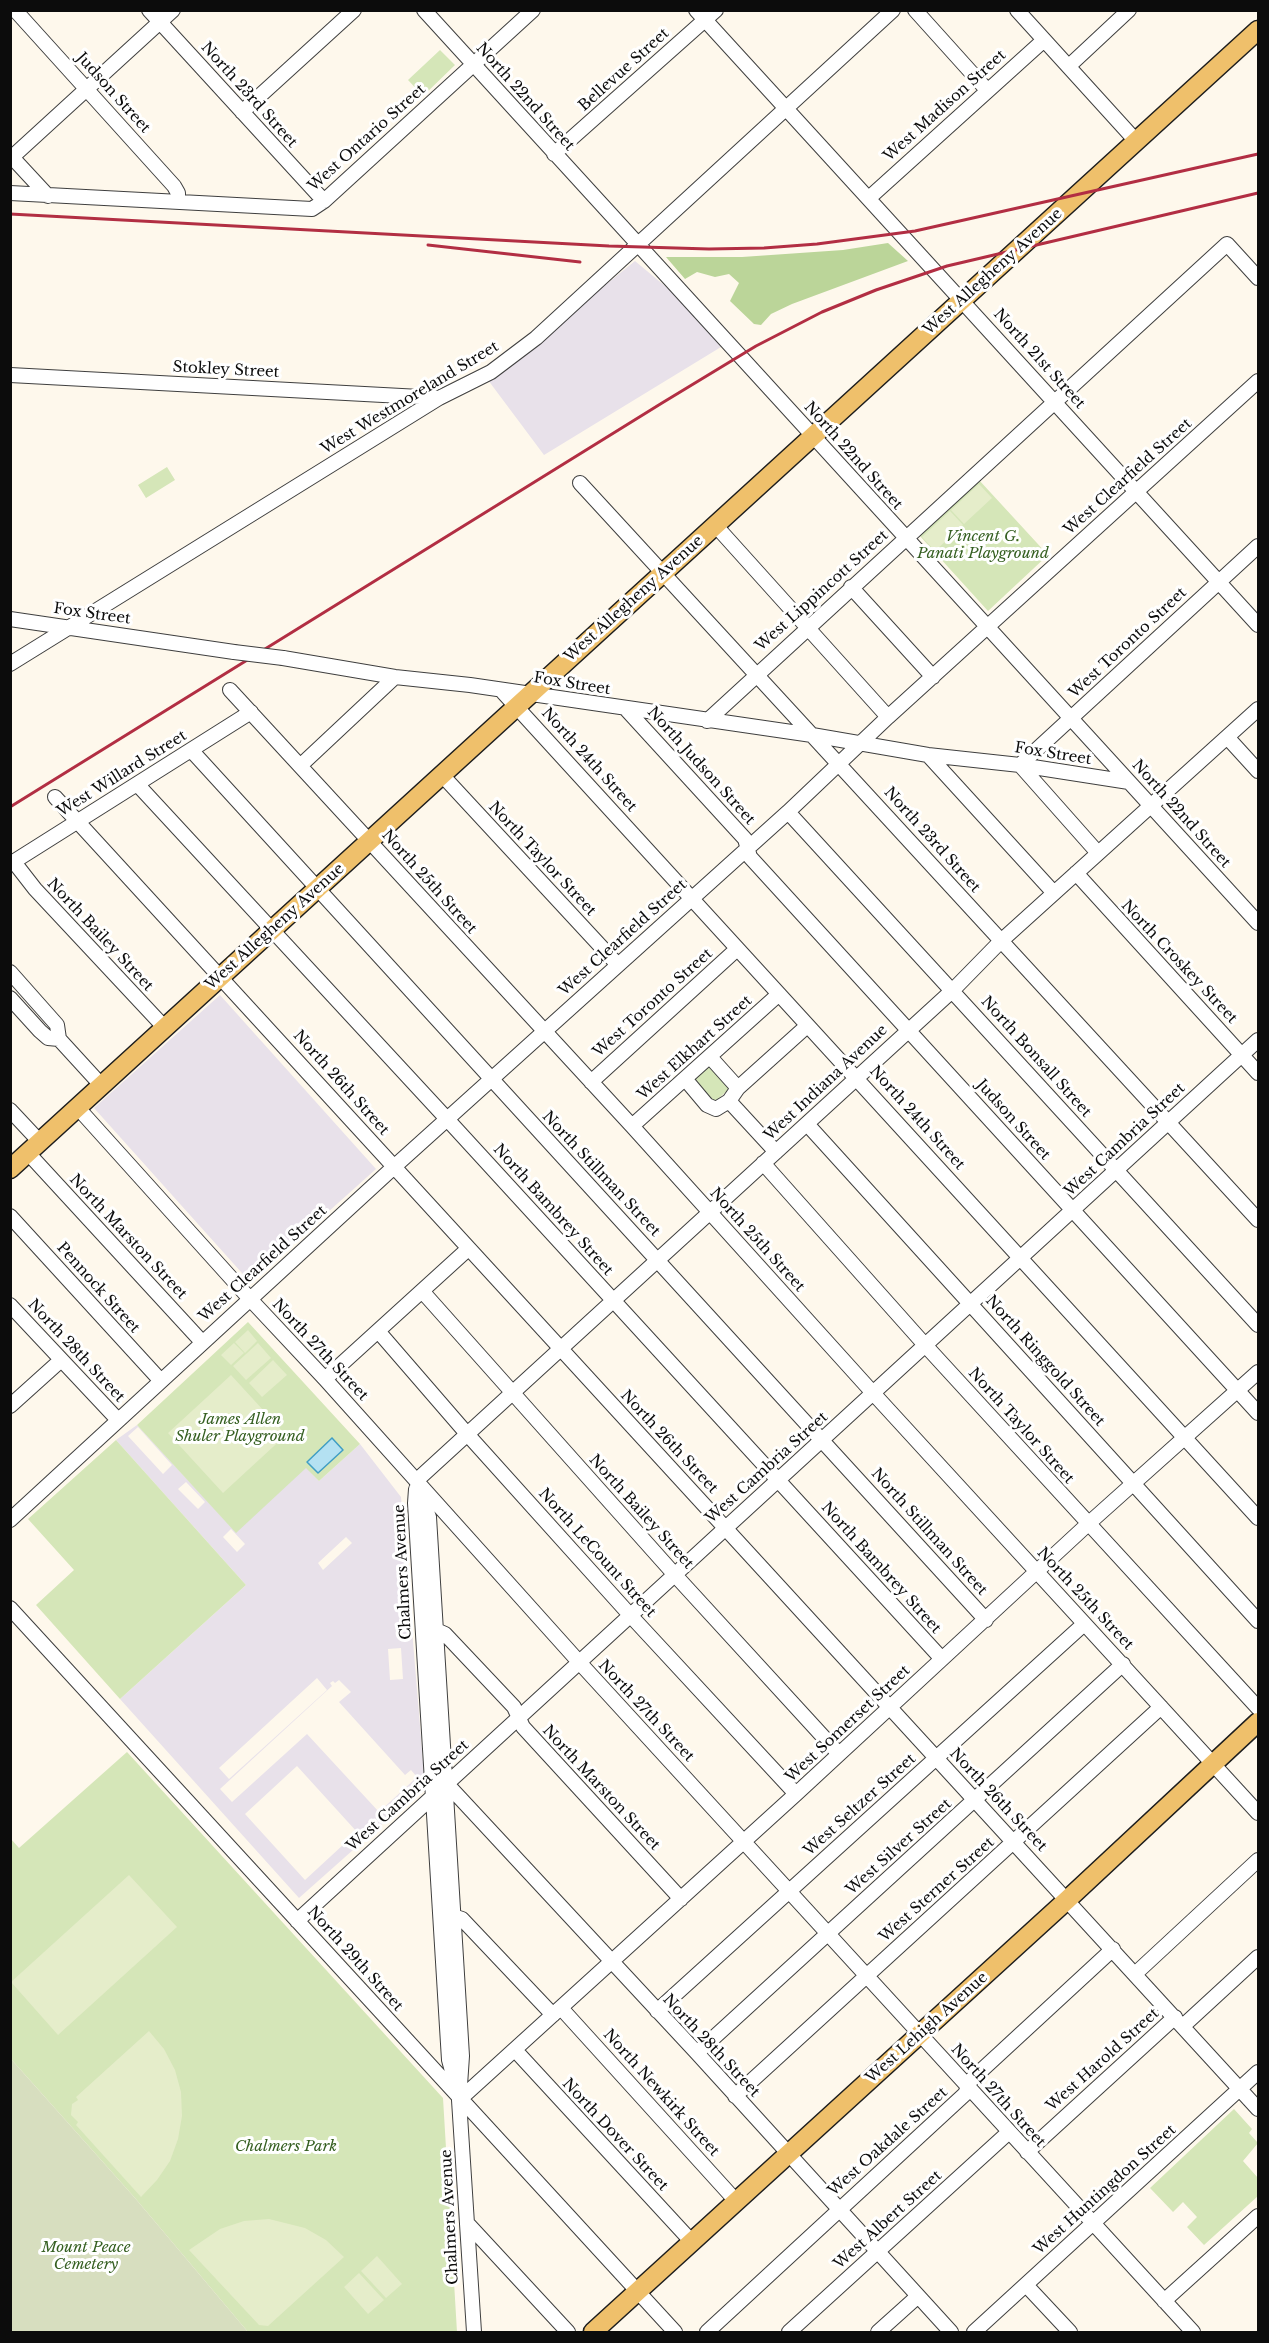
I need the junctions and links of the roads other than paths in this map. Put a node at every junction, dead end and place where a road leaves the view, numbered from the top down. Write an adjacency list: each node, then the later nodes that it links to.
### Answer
1 (15, 10): 17 (street, Judson Street)
2 (149, 10): 12 (street, North 23rd Street)
3 (173, 10): 12 (street)
4 (354, 10): 20 (street)
5 (424, 10): 15 (street, North 22nd Street)
6 (533, 10): 15 (street, West Ontario Street)
7 (893, 10): 19 (street, West Westmoreland Street)
8 (915, 10): 18 (street)
9 (1017, 10): 14 (street)
10 (1129, 10): 16 (street)
11 (706, 14): 19 (street, North 21st Street); 22 (street, Bellevue Street)
12 (160, 22): 17 (street); 20 (street, North 23rd Street)
13 (1258, 30): 21 (main road, West Allegheny Avenue)
14 (1044, 40): 16 (street); 18 (street, West Madison Street)
15 (473, 65): 22 (street, North 22nd Street); 27 (street, West Ontario Street)
16 (1069, 66): 21 (street)
17 (88, 89): 23 (street); 28 (street, Judson Street)
18 (987, 90): 26 (street, West Madison Street)
19 (787, 108): 26 (street, North 21st Street); 29 (street, West Westmoreland Street)
20 (242, 112): 27 (street, North 23rd Street)
21 (1136, 141): 31 (main road, West Allegheny Avenue)
22 (554, 154): 29 (street, North 22nd Street)
23 (11, 157): 25 (street)
24 (10, 194): 25 (street, West Ontario Street)
25 (48, 196): 28 (street, West Ontario Street)
26 (869, 198): 31 (street, North 21st Street)
27 (324, 201): 28 (street, West Ontario Street)
28 (178, 202)
29 (638, 245): 34 (street, West Westmoreland Street); 36 (street, North 22nd Street)
30 (1258, 278): 35 (street, West Lippincott Street)
31 (963, 300): 35 (street, North 21st Street); 36 (main road, West Allegheny Avenue)
32 (10, 375): 34 (street, Stokley Street)
33 (1258, 381): 38 (street, West Clearfield Street)
34 (439, 398): 48 (street, West Westmoreland Street)
35 (1055, 401): 38 (street, North 21st Street); 40 (street, West Lippincott Street)
36 (814, 436): 39 (main road, West Allegheny Avenue); 40 (street, North 22nd Street)
37 (580, 483): 42 (street, North 23rd Street)
38 (1137, 490): 43 (street, North 21st Street); 49 (street, West Clearfield Street)
39 (716, 526): 42 (main road, West Allegheny Avenue); 47 (street)
40 (905, 538): 44 (street, West Lippincott Street); 49 (street, North 22nd Street)
41 (1258, 546): 43 (street, West Toronto Street)
42 (664, 573): 51 (street, North 23rd Street); 56 (main road, West Allegheny Avenue)
43 (1218, 582): 46 (street, North 21st Street); 62 (street, West Toronto Street)
44 (851, 587): 47 (street, West Lippincott Street); 53 (street)
45 (10, 619): 48 (street, Fox Street)
46 (1258, 625)
47 (808, 626): 51 (street, West Lippincott Street); 61 (street)
48 (70, 627): 50 (street, West Westmoreland Street); 52 (street, Fox Street, bridge)
49 (989, 627): 53 (street, West Clearfield Street); 62 (street, North 22nd Street)
50 (10, 664)
51 (756, 673): 63 (street, West Lippincott Street); 64 (street, North 23rd Street)
52 (395, 676): 55 (street, Fox Street); 71 (street)
53 (933, 677): 61 (street, West Clearfield Street)
54 (230, 690): 60 (street, North 25th Street)
55 (501, 690): 56 (street, Fox Street); 57 (street, North 24th Street)
56 (531, 694): 57 (main road, West Allegheny Avenue); 58 (street, Fox Street)
57 (518, 707): 73 (main road, West Allegheny Avenue); 87 (street, North 24th Street)
58 (626, 709): 63 (street, Fox Street); 81 (street, North Judson Street)
59 (1258, 709): 65 (street, West Indiana Avenue)
60 (251, 712): 67 (street, West Willard Street); 71 (street, North 25th Street)
61 (888, 717): 66 (street, West Clearfield Street)
62 (1071, 718): 70 (street, West Toronto Street); 74 (street, North 22nd Street)
63 (707, 721): 64 (street, Fox Street)
64 (812, 735): 66 (street, Fox Street); 69 (street, North 23rd Street)
65 (1227, 737): 72 (street); 77 (street, West Indiana Avenue)
66 (860, 743): 68 (street, Fox Street); 69 (street, West Clearfield Street)
67 (191, 750): 75 (street, West Willard Street); 85 (street, North Stillman Street)
68 (928, 755): 70 (street, Fox Street); 86 (street)
69 (839, 763): 78 (street, West Clearfield Street); 90 (street, North 23rd Street)
70 (1020, 765): 74 (street, Fox Street); 82 (street)
71 (300, 766): 80 (street, North 25th Street)
72 (1258, 771)
73 (442, 775): 80 (main road, West Allegheny Avenue); 92 (street, North Taylor Street)
74 (1130, 782): 77 (street, North 22nd Street)
75 (137, 784): 79 (street, West Willard Street); 89 (street, North Bambrey Street)
76 (55, 797): 79 (street, North 26th Street)
77 (1149, 805): 82 (street, West Indiana Avenue); 88 (street, North 22nd Street)
78 (788, 812): 81 (street, West Clearfield Street); 95 (street, North Bonsall Street)
79 (78, 821): 83 (street, West Willard Street); 94 (street, North 26th Street)
80 (370, 841): 85 (main road, West Allegheny Avenue); 101 (street, North 25th Street)
81 (747, 848): 87 (street, West Clearfield Street); 100 (street, Judson Street)
82 (1098, 853): 84 (street, West Indiana Avenue)
83 (12, 863): 99 (street, North Bailey Street)
84 (1076, 873): 86 (street, West Indiana Avenue); 104 (street, North Croskey Street)
85 (317, 889): 89 (main road, West Allegheny Avenue); 108 (street, North Stillman Street)
86 (1054, 893): 90 (street, West Indiana Avenue)
87 (692, 898): 91 (street, North 24th Street); 92 (street, West Clearfield Street)
88 (1258, 923)
89 (272, 930): 94 (main road, West Allegheny Avenue); 116 (street, North Bambrey Street)
90 (1001, 941): 95 (street, West Indiana Avenue); 117 (street, North 23rd Street)
91 (737, 949): 96 (street, North 24th Street); 110 (street, West Toronto Street)
92 (618, 965): 101 (street, West Clearfield Street)
93 (10, 972): 102 (street)
94 (221, 976): 99 (main road, West Allegheny Avenue); 123 (street, North 26th Street)
95 (952, 990): 100 (street, West Indiana Avenue); 125 (street, North Bonsall Street)
96 (779, 994): 98 (street, North 24th Street); 105 (street, West Elkhart Street)
97 (10, 998): 102 (street)
98 (807, 1026): 107 (street, North 24th Street); 112 (street)
99 (165, 1028): 111 (main road, West Allegheny Avenue)
100 (909, 1030): 107 (street, West Indiana Avenue); 126 (street, Judson Street)
101 (543, 1032): 108 (street, West Clearfield Street); 110 (street, North 25th Street)
102 (58, 1039): 111 (street)
103 (1258, 1040): 104 (street, West Cambria Street)
104 (1242, 1055): 106 (street, North Croskey Street); 117 (street, West Cambria Street)
105 (711, 1058): 109 (street, West Elkhart Street); 112 (street)
106 (1258, 1072)
107 (857, 1077): 118 (street, West Indiana Avenue); 131 (street, North 24th Street)
108 (491, 1080): 116 (street, West Clearfield Street); 132 (street, North Stillman Street)
109 (686, 1080): 113 (street); 119 (street, West Elkhart Street)
110 (591, 1082): 119 (street, North 25th Street)
111 (102, 1086): 114 (main road, West Allegheny Avenue)
112 (738, 1088): 113 (street)
113 (729, 1101): 121 (street)
114 (78, 1108): 120 (main road, West Allegheny Avenue); 134 (street, North 27th Street)
115 (10, 1110): 120 (street, North Marston Street)
116 (447, 1119): 123 (street, West Clearfield Street); 135 (street, North Bambrey Street)
117 (1168, 1122): 125 (street, West Cambria Street); 129 (street, North 23rd Street)
118 (807, 1124): 121 (street, West Indiana Avenue); 136 (street, North Ringgold Street)
119 (632, 1126): 127 (street, North 25th Street)
120 (34, 1148): 124 (main road, West Allegheny Avenue); 140 (street, North Marston Street)
121 (776, 1152): 122 (street, West Indiana Avenue)
122 (763, 1163): 127 (street, West Indiana Avenue); 141 (street, North Taylor Street)
123 (395, 1166): 130 (street, North 26th Street); 134 (street, West Clearfield Street)
124 (10, 1169)
125 (1117, 1170): 126 (street, West Cambria Street); 138 (street, North Bonsall Street)
126 (1073, 1210): 131 (street, West Cambria Street); 147 (street, Judson Street)
127 (710, 1212): 132 (street, West Indiana Avenue); 148 (street, North 25th Street)
128 (10, 1216): 146 (street, Pennock Street)
129 (1258, 1220)
130 (468, 1249): 133 (street); 142 (street, North 26th Street)
131 (1021, 1257): 136 (street, West Cambria Street); 154 (street, North 24th Street)
132 (658, 1260): 135 (street, West Indiana Avenue); 155 (street, North Stillman Street)
133 (422, 1291): 139 (street); 149 (street, North Bailey Street)
134 (250, 1299): 140 (street, West Clearfield Street); 145 (street, North 27th Street)
135 (614, 1301): 142 (street, West Indiana Avenue); 156 (street, North Bambrey Street)
136 (970, 1304): 141 (street, West Cambria Street); 158 (street, North Ringgold Street)
137 (11, 1306): 143 (street, North 28th Street)
138 (1258, 1325)
139 (378, 1331): 145 (street); 153 (street, North LeCount Street)
140 (202, 1342): 146 (street, West Clearfield Street)
141 (925, 1345): 148 (street, West Cambria Street); 161 (street, North Taylor Street)
142 (561, 1349): 149 (street, West Indiana Avenue); 162 (street, North 26th Street)
143 (60, 1360): 150 (street); 152 (street, North 28th Street)
144 (1258, 1372): 147 (street, West Somerset Street)
145 (325, 1378): 157 (street, North 27th Street)
146 (160, 1381): 152 (street, West Clearfield Street)
147 (1238, 1391): 151 (street, Judson Street); 154 (street, West Somerset Street)
148 (873, 1393): 155 (street, West Cambria Street); 163 (street, North 25th Street)
149 (512, 1394): 153 (street, West Indiana Avenue); 164 (street, North Bailey Street)
150 (10, 1406)
151 (1258, 1413)
152 (118, 1420): 160 (street, West Clearfield Street)
153 (468, 1435): 157 (street, West Indiana Avenue); 166 (street, North LeCount Street)
154 (1186, 1438): 158 (street, West Somerset Street); 159 (street, North 24th Street)
155 (822, 1439): 156 (street, West Cambria Street); 167 (street, North Stillman Street)
156 (778, 1480): 162 (street, West Cambria Street); 171 (street, North Bambrey Street)
157 (417, 1481): 170 (street, Chalmers Avenue); 172 (street, North 27th Street)
158 (1134, 1484): 161 (street, West Somerset Street); 168 (street, North Ringgold Street)
159 (1258, 1518)
160 (10, 1520)
161 (1088, 1524): 163 (street, West Somerset Street); 176 (street, North Taylor Street)
162 (726, 1528): 164 (street, West Cambria Street); 174 (street, North 26th Street)
163 (1038, 1572): 167 (street, West Somerset Street); 169 (street, North 25th Street)
164 (675, 1575): 166 (street, West Cambria Street); 179 (street, North Bailey Street)
165 (10, 1608): 194 (street, North 29th Street)
166 (630, 1616): 172 (street, West Cambria Street); 183 (street, North LeCount Street)
167 (986, 1620): 171 (street, West Somerset Street)
168 (1258, 1621)
169 (1084, 1623): 173 (street, North 25th Street); 180 (street, West Seltzer Street)
170 (429, 1630): 177 (street, North Marston Street); 182 (street, Chalmers Avenue); 184 (street, Chalmers Avenue)
171 (942, 1659): 174 (street, West Somerset Street)
172 (579, 1662): 177 (street, West Cambria Street); 187 (street, North 27th Street)
173 (1123, 1664): 175 (street, North 25th Street); 185 (street, West Silver Street)
174 (890, 1707): 179 (street, West Somerset Street); 180 (street, North 26th Street)
175 (1161, 1707): 181 (street, North 25th Street); 188 (street, West Sterner Street)
176 (1258, 1708)
177 (519, 1717): 182 (street, West Cambria Street); 191 (street, North Marston Street)
178 (1258, 1722): 181 (main road, West Lehigh Avenue)
179 (839, 1754): 183 (street, West Somerset Street)
180 (937, 1758): 185 (street, North 26th Street); 190 (street, West Seltzer Street)
181 (1213, 1764): 186 (street, North 25th Street); 192 (main road, West Lehigh Avenue)
182 (446, 1782): 184 (street, West Cambria Street); 193 (street, Chalmers Avenue); 198 (street, North 28th Street)
183 (795, 1794): 187 (street, West Somerset Street)
184 (433, 1795): 193 (street, Chalmers Avenue); 194 (street, West Cambria Street)
185 (975, 1799): 188 (street, North 26th Street); 195 (street, West Silver Street)
186 (1258, 1813)
187 (743, 1842): 190 (street, North 27th Street); 191 (street, West Somerset Street)
188 (1014, 1842): 192 (street, North 26th Street); 200 (street, West Sterner Street)
189 (1258, 1860): 199 (street)
190 (789, 1892): 195 (street, North 27th Street); 201 (street, West Seltzer Street)
191 (681, 1899): 198 (street, West Somerset Street)
192 (1067, 1900): 196 (street, North 26th Street); 204 (main road, West Lehigh Avenue)
193 (447, 1916): 202 (street, North Newkirk Street); 211 (street, Chalmers Avenue)
194 (297, 1921): 211 (street, North 29th Street)
195 (828, 1934): 200 (street, North 27th Street); 206 (street, West Silver Street)
196 (1113, 1949): 199 (street, North 26th Street); 208 (street, West Oakdale Street)
197 (1258, 1957): 203 (street, West Harold Street)
198 (611, 1962): 201 (street, North 28th Street); 202 (street, West Somerset Street)
199 (1135, 1974): 203 (street, North 26th Street)
200 (867, 1976): 204 (street, North 27th Street); 210 (street, West Sterner Street)
201 (657, 2011): 206 (street, North 28th Street)
202 (557, 2012): 205 (street, West Somerset Street); 216 (street, North Newkirk Street)
203 (1179, 2022): 209 (street, North 26th Street); 214 (street, West Harold Street)
204 (920, 2035): 208 (street, North 27th Street); 215 (main road, West Lehigh Avenue)
205 (515, 2050): 211 (street, West Somerset Street); 221 (street, North Dover Street)
206 (697, 2053): 210 (street, North 28th Street)
207 (1258, 2072): 209 (street, West Huntingdon Street)
208 (968, 2087): 213 (street, North 27th Street); 217 (street, West Oakdale Street)
209 (1240, 2089): 212 (street, North 26th Street); 220 (street, West Huntingdon Street)
210 (735, 2096): 215 (street, North 28th Street)
211 (459, 2100): 219 (street, Chalmers Avenue); 224 (street, North 29th Street)
212 (1258, 2109)
213 (1009, 2132): 214 (street, North 27th Street); 222 (street, West Albert Street)
214 (1027, 2152): 220 (street, North 27th Street)
215 (788, 2153): 216 (main road, West Lehigh Avenue); 217 (street, North 28th Street)
216 (736, 2201): 221 (main road, West Lehigh Avenue)
217 (838, 2210): 222 (street, North 28th Street); 231 (street, West Oakdale Street)
218 (1258, 2216): 226 (street)
219 (467, 2223): 227 (street, Chalmers Avenue); 228 (street)
220 (1093, 2224): 223 (street, West Huntingdon Street); 226 (street, North 27th Street)
221 (692, 2242): 224 (main road, West Lehigh Avenue)
222 (877, 2252): 225 (street, North 28th Street); 232 (street, West Albert Street)
223 (1026, 2285): 235 (street, West Huntingdon Street); 236 (street)
224 (637, 2292): 229 (main road, West Lehigh Avenue); 230 (street, North 29th Street)
225 (918, 2297): 233 (street); 234 (street, North 28th Street)
226 (1164, 2301): 237 (street, North 27th Street)
227 (474, 2332)
228 (568, 2332)
229 (593, 2332)
230 (675, 2332)
231 (707, 2332)
232 (789, 2332)
233 (878, 2332)
234 (951, 2332)
235 (974, 2332)
236 (1070, 2332)
237 (1193, 2332)

